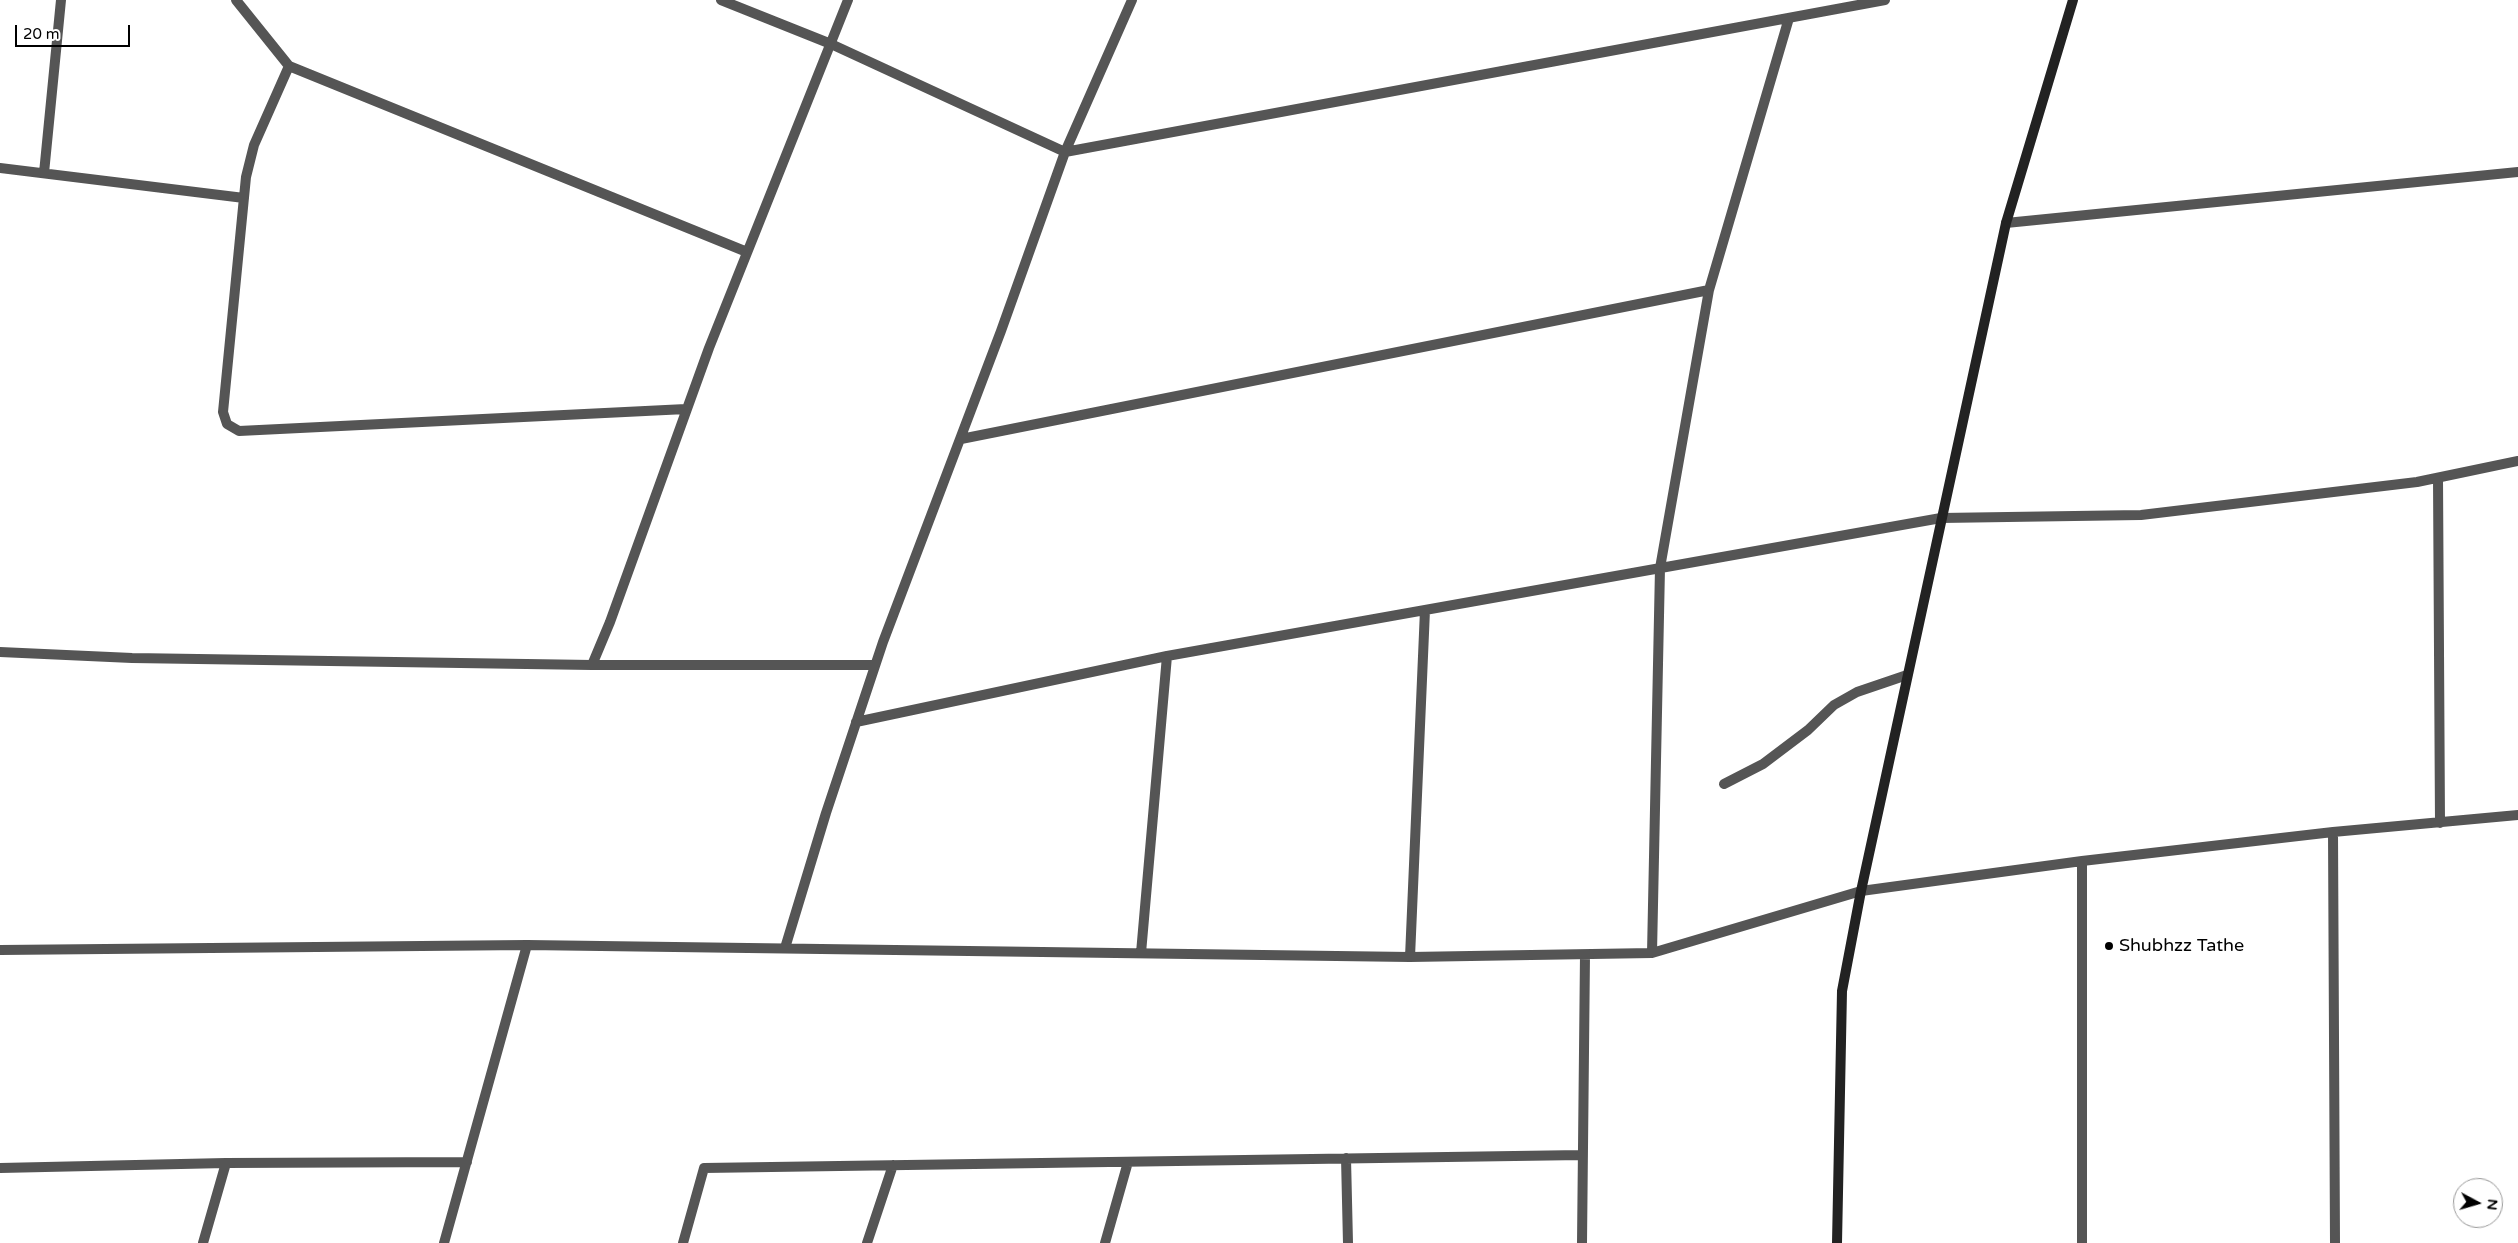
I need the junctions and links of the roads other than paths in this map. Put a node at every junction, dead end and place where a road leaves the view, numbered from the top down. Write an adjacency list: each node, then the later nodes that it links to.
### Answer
1 (61, 0): 14 (street)
2 (236, 0): 10 (street)
3 (721, 0): 9 (street)
4 (848, 0): 9 (street)
5 (1132, 0): 11 (street)
6 (1885, 0): 8 (street)
7 (2073, 0): 16 (street)
8 (1789, 18): 11 (street); 18 (street)
9 (831, 44): 11 (street); 17 (street)
10 (289, 66): 15 (street); 17 (street)
11 (1065, 152): 20 (street)
12 (0, 168): 14 (street)
13 (2518, 172): 16 (street)
14 (44, 173): 15 (street)
15 (244, 198): 19 (street)
16 (2006, 223): 23 (street)
17 (747, 252): 19 (street)
18 (1709, 290): 20 (street); 24 (street)
19 (686, 409): 28 (street)
20 (961, 439): 29 (street)
21 (2518, 461): 22 (street)
22 (2438, 478): 23 (street); 34 (street)
23 (1941, 518): 24 (street); 30 (street)
24 (1660, 568): 25 (street); 42 (street)
25 (1425, 610): 27 (street); 44 (street)
26 (0, 652): 28 (street)
27 (1167, 656): 31 (street); 41 (street)
28 (592, 665): 29 (street)
29 (875, 665): 31 (street)
30 (1908, 675): 32 (street); 37 (street)
31 (856, 722): 39 (street)
32 (1724, 784)
33 (2518, 815): 34 (street)
34 (2440, 823): 35 (street)
35 (2333, 832): 36 (street); 61 (street)
36 (2082, 861): 37 (street); 60 (street)
37 (1861, 890): 42 (street); 59 (street)
38 (527, 945): 39 (street); 40 (street); 47 (street)
39 (785, 948): 41 (street)
40 (0, 950)
41 (1141, 953): 44 (street)
42 (1652, 954): 43 (street)
43 (1585, 955): 44 (street); 45 (street)
44 (1410, 957)
45 (1582, 1155): 46 (street); 58 (street)
46 (1346, 1158): 48 (street); 57 (street)
47 (467, 1162): 49 (street); 53 (street)
48 (1128, 1162): 50 (street); 56 (street)
49 (226, 1163): 51 (street); 52 (street)
50 (893, 1166): 54 (street); 55 (street)
51 (0, 1168)
52 (203, 1243)
53 (444, 1243)
54 (683, 1243)
55 (867, 1243)
56 (1104, 1243)
57 (1348, 1243)
58 (1582, 1243)
59 (1837, 1243)
60 (2082, 1243)
61 (2336, 1243)

